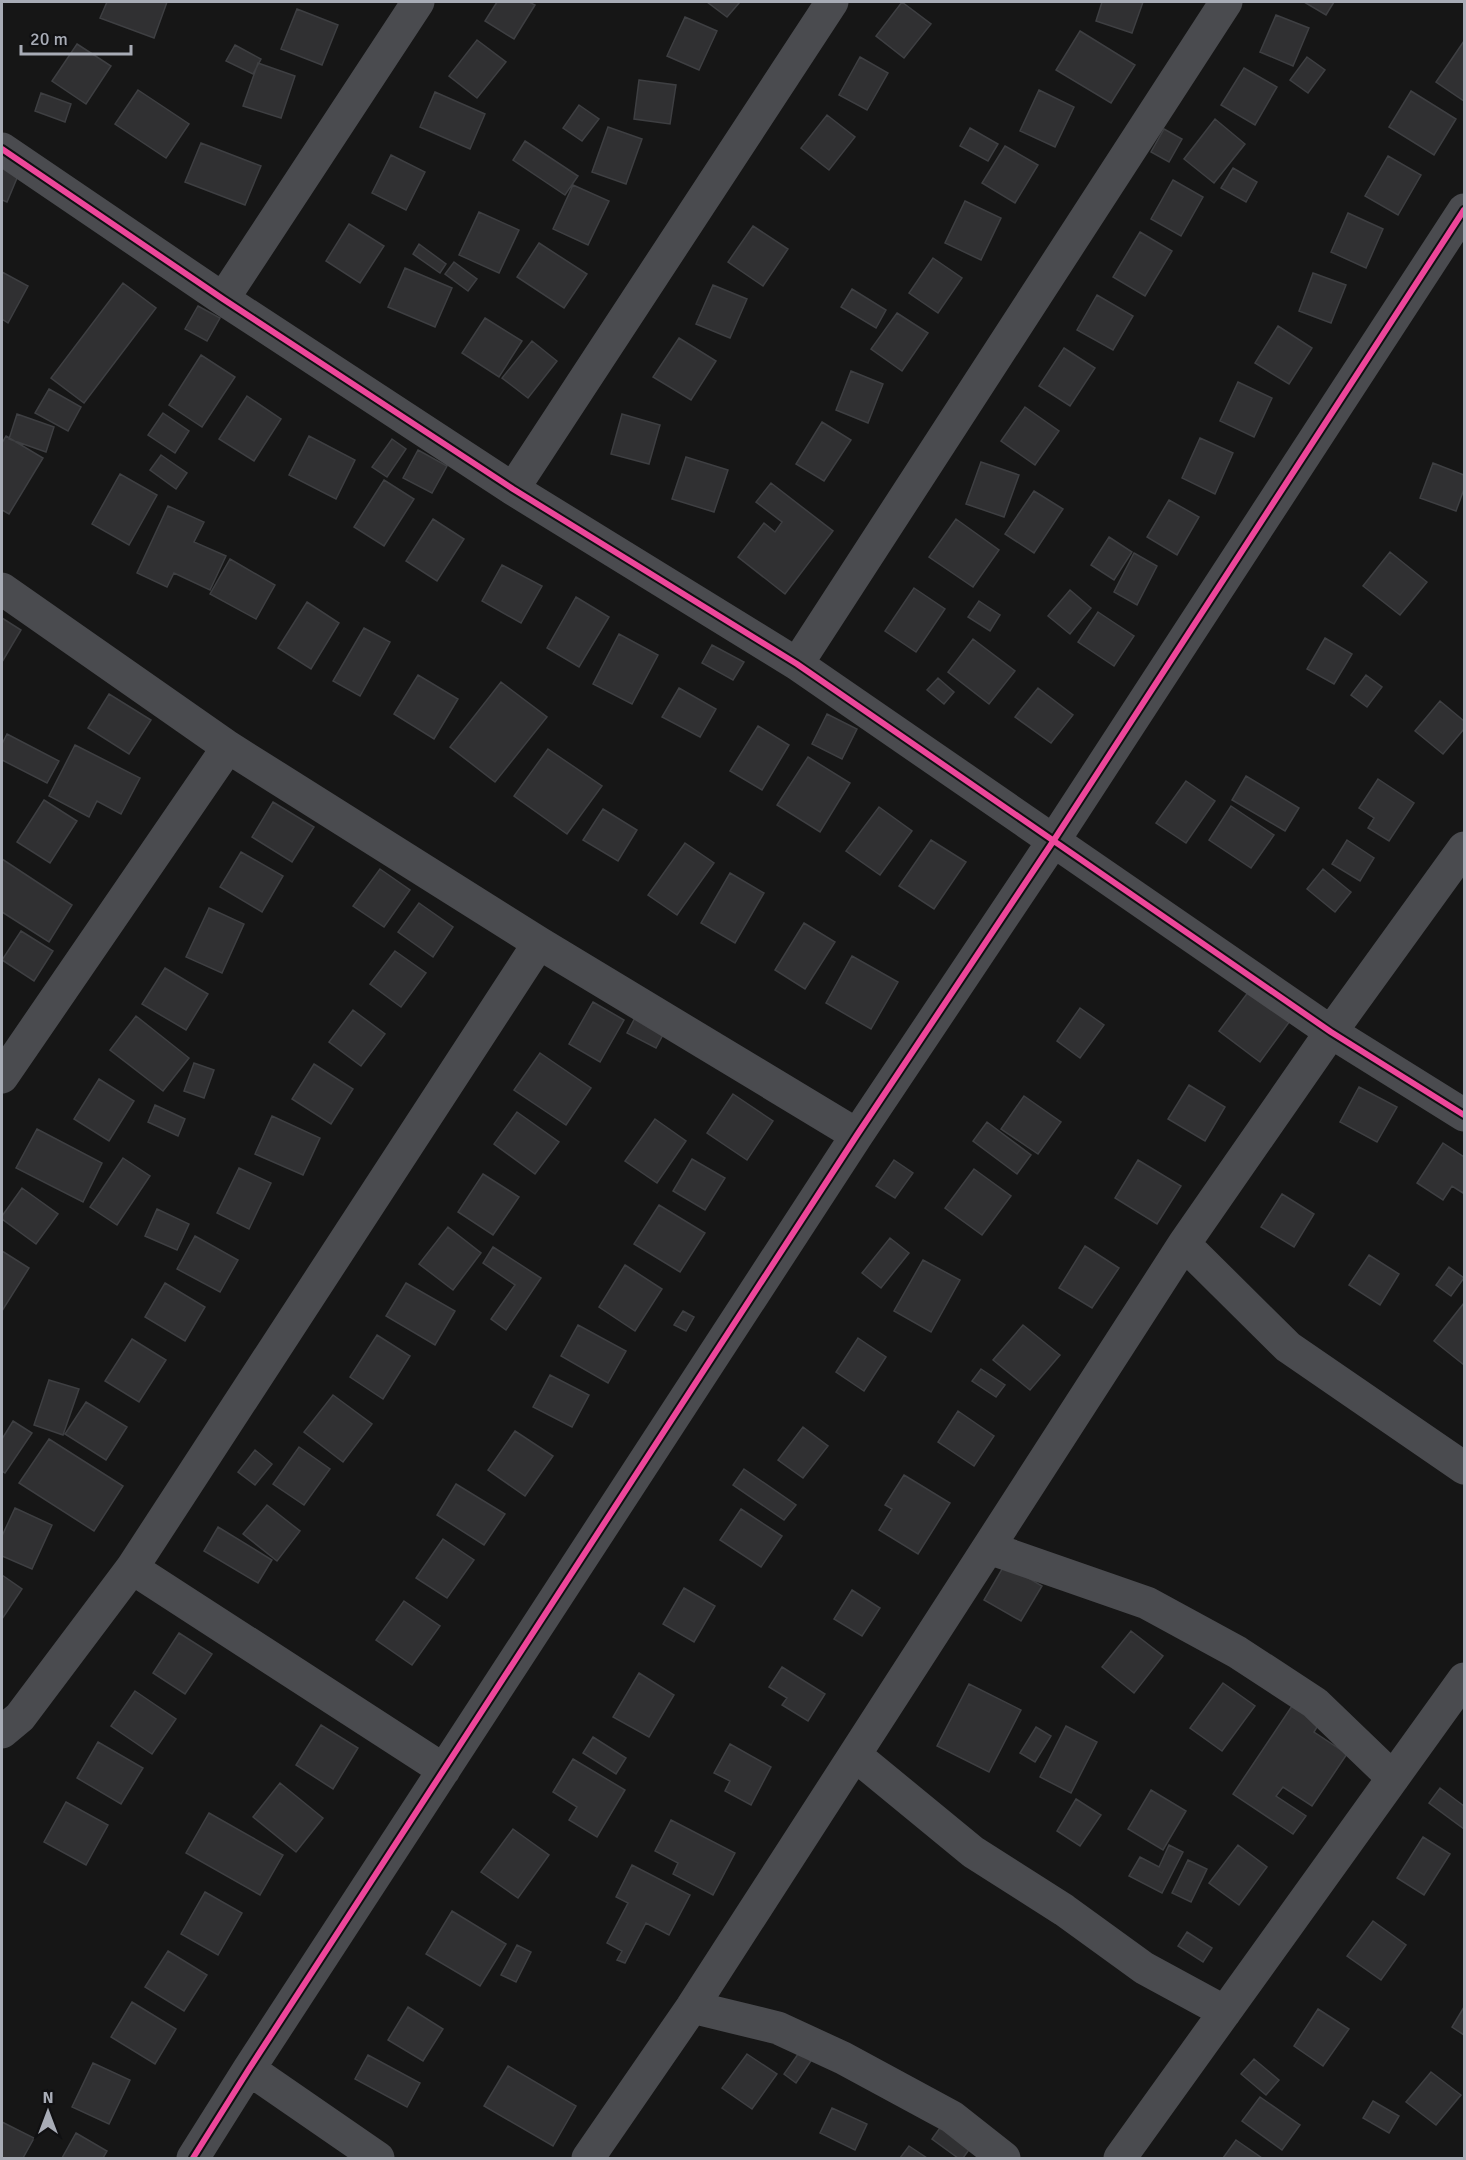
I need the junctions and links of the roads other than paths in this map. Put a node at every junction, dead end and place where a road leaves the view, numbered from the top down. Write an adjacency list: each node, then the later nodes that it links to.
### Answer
1 (418, 2): 6 (street)
2 (832, 2): 7 (street)
3 (1226, 2): 9 (street)
4 (2, 149): 6 (street)
5 (1464, 210): 11 (street)
6 (223, 299): 7 (street)
7 (513, 489): 9 (street)
8 (2, 589): 10 (street)
9 (797, 664): 11 (street)
10 (228, 747): 13 (street); 15 (street)
11 (1054, 840): 14 (street); 17 (street)
12 (1464, 848): 14 (street)
13 (539, 943): 17 (street); 21 (street)
14 (1331, 1032): 16 (street); 18 (street)
15 (2, 1077)
16 (1464, 1115)
17 (857, 1135): 25 (street)
18 (1184, 1244): 19 (street); 20 (street)
19 (1464, 1468)
20 (989, 1548): 24 (street); 26 (street)
21 (132, 1568): 23 (street); 25 (street)
22 (1464, 1679): 26 (street)
23 (2, 1732)
24 (855, 1755): 27 (street); 28 (street)
25 (444, 1770): 29 (street)
26 (1393, 1778): 28 (street)
27 (692, 2007): 32 (street); 33 (street)
28 (1225, 2012): 34 (street)
29 (249, 2069): 30 (street); 31 (street)
30 (193, 2158)
31 (378, 2158)
32 (588, 2158)
33 (1004, 2158)
34 (1120, 2158)

